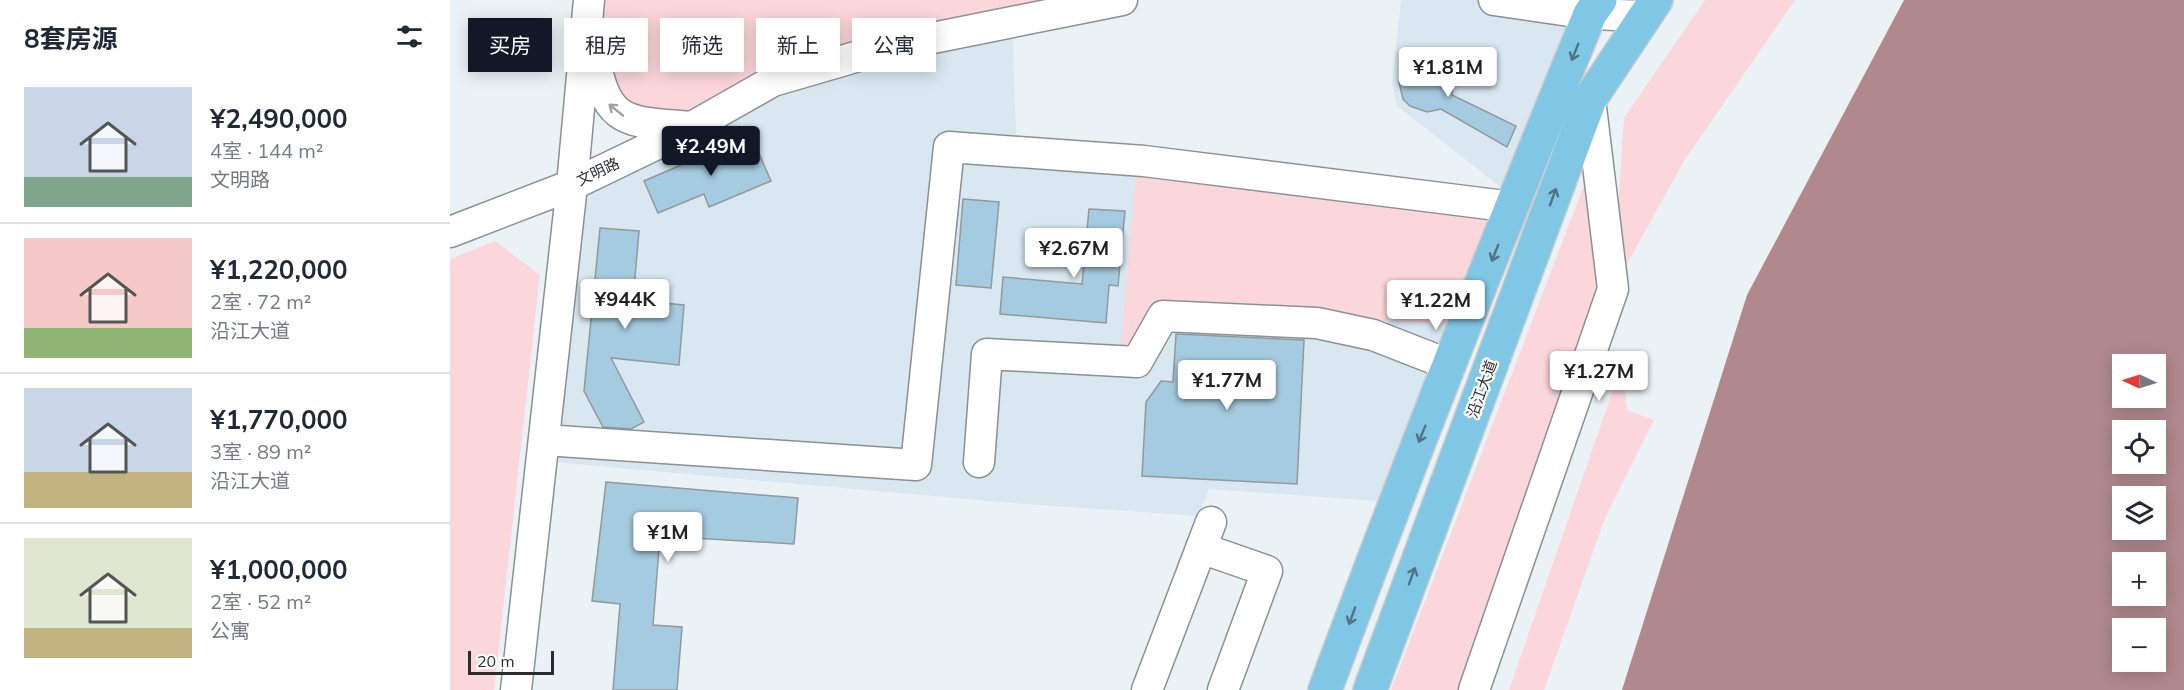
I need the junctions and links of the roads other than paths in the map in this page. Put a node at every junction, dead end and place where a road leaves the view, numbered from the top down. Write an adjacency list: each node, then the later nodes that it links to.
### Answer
1 (1122, 0): 7 (street, 文明路)
2 (1494, 0): 3 (street)
3 (1595, 7): 4 (street); 9 (main road, one-way to 9)
4 (1650, 8): 6 (main road, 沿江大道)
5 (588, 11): 7 (street, one-way to 5); 8 (street)
6 (1590, 99): 18 (main road, 沿江大道, one-way to 6); 19 (street)
7 (692, 127): 8 (street, 文明路)
8 (572, 184): 10 (street, 文明路); 12 (street)
9 (1513, 207): 11 (main road, one-way to 11); 12 (street)
10 (450, 232)
11 (1450, 365): 13 (street); 17 (main road, one-way to 17)
12 (544, 440): 14 (street)
13 (979, 462)
14 (516, 690)
15 (1148, 690): 16 (street)
16 (1223, 690)
17 (1325, 690)
18 (1370, 690)
19 (1474, 690)

